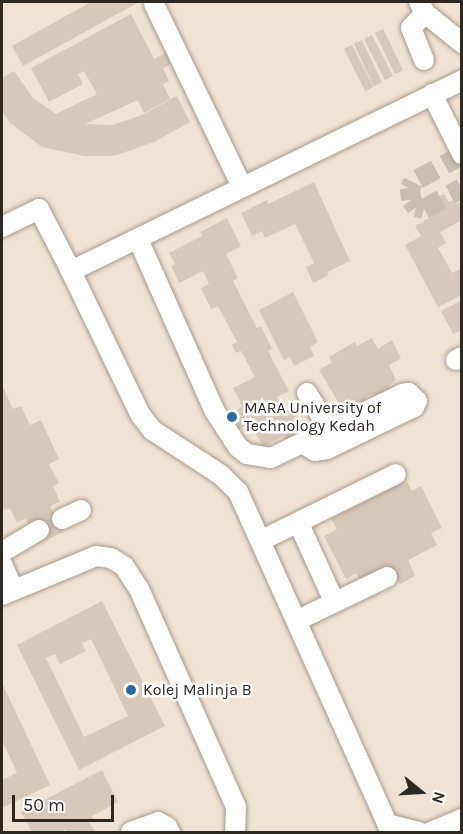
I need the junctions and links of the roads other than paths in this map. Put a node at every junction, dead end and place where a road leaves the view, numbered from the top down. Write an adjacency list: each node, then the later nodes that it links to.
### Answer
1 (154, 4): 8 (street)
2 (422, 7): 3 (street); 4 (street)
3 (462, 43)
4 (424, 60)
5 (462, 80): 6 (street)
6 (432, 94): 7 (street); 8 (street)
7 (462, 154)
8 (242, 187): 10 (street)
9 (2, 227): 11 (street)
10 (138, 239): 11 (street); 14 (street)
11 (71, 271): 20 (street)
12 (307, 393): 13 (street)
13 (329, 429): 14 (street); 14 (street)
14 (302, 443)
15 (396, 474): 18 (street)
16 (81, 510): 17 (street)
17 (62, 519)
18 (298, 524): 20 (street); 25 (street)
19 (39, 530): 21 (street)
20 (262, 540): 26 (street)
21 (2, 552)
22 (2, 564): 24 (street)
23 (387, 577): 25 (street)
24 (7, 592): 31 (street)
25 (334, 601): 26 (street)
26 (298, 620): 28 (street)
27 (462, 819): 33 (street)
28 (387, 830): 32 (street)
29 (131, 832): 30 (street)
30 (170, 832)
31 (235, 832)
32 (419, 832)
33 (431, 832)

